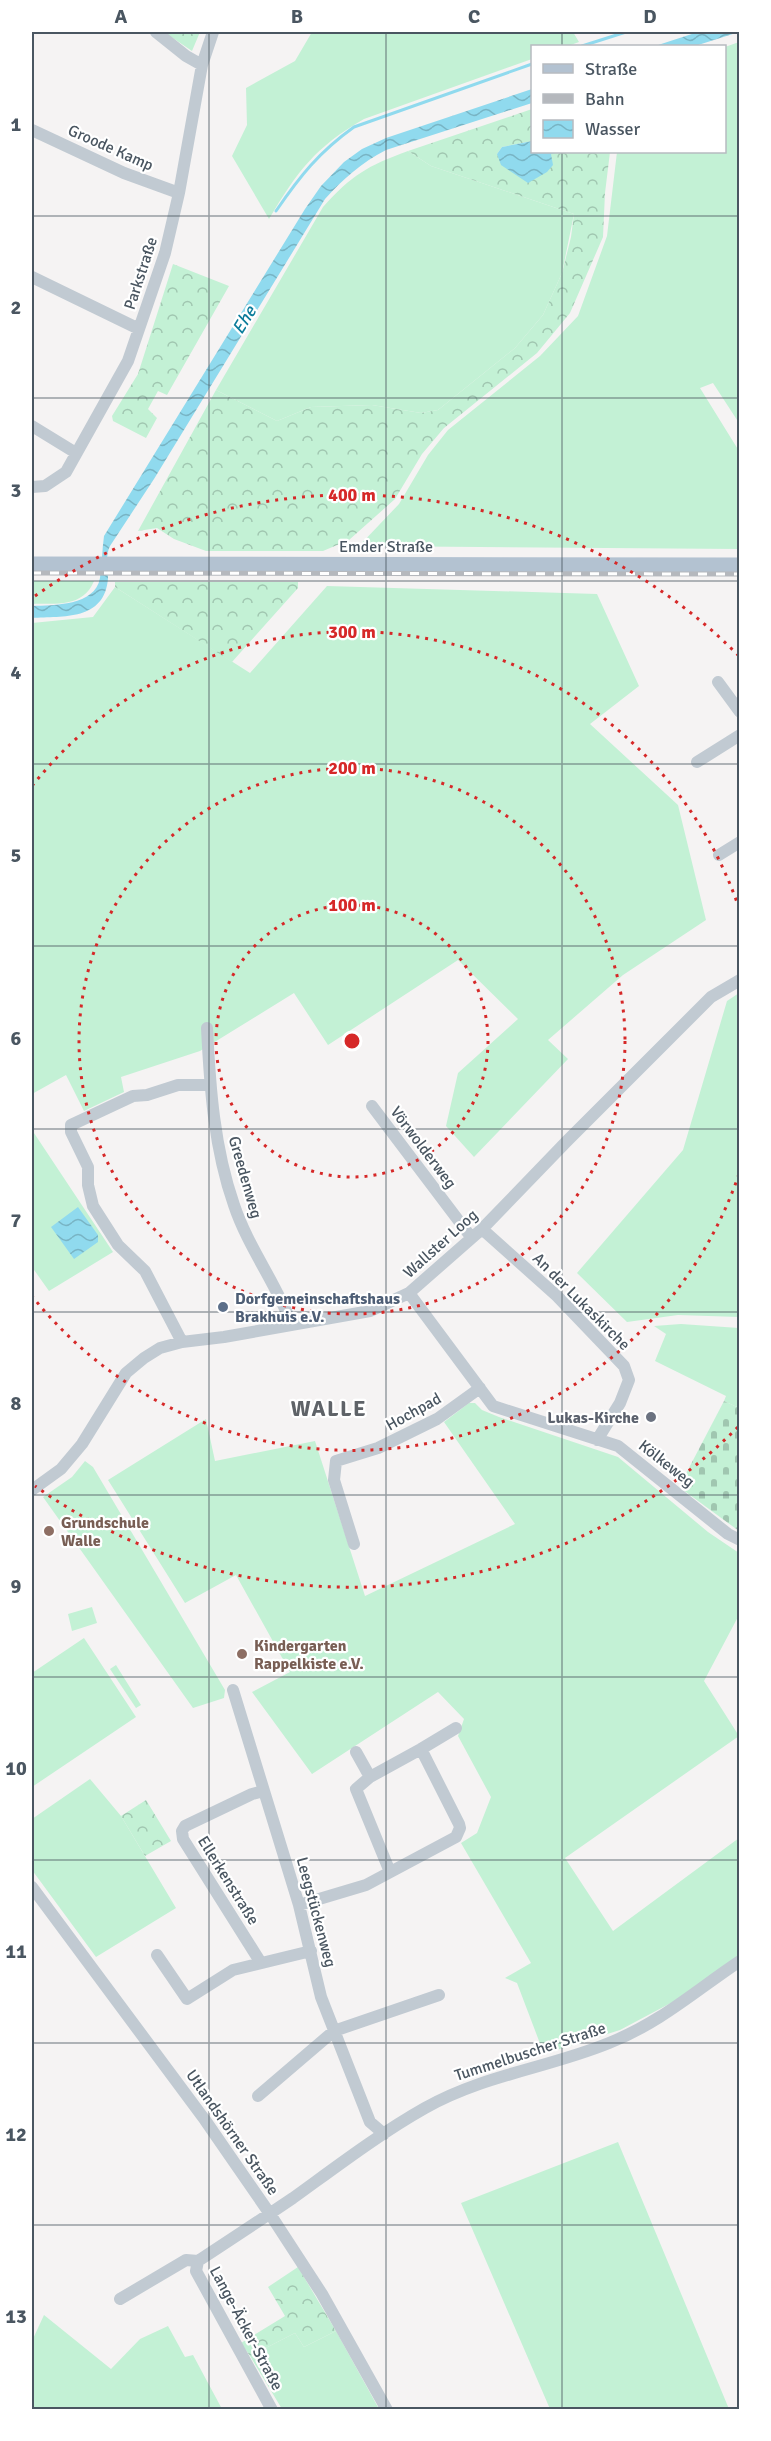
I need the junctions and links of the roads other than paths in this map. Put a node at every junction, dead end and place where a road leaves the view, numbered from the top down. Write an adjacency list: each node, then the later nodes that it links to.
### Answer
1 (156, 32): 3 (street)
2 (213, 32): 3 (street, Parkstraße)
3 (202, 65): 5 (street, Parkstraße)
4 (32, 130): 5 (street, Groode Kamp)
5 (179, 193): 7 (street, Parkstraße)
6 (32, 277): 7 (street)
7 (139, 328): 9 (street, Parkstraße)
8 (32, 426): 9 (street)
9 (76, 453): 10 (street, Parkstraße)
10 (32, 487)
11 (32, 564): 12 (main road, Emder Straße)
12 (740, 565)
13 (718, 682): 14 (street)
14 (740, 712)
15 (740, 735): 16 (street)
16 (697, 762)
17 (740, 842): 18 (street)
18 (719, 855)
19 (740, 980): 23 (street, Wallster Loog)
20 (207, 1028): 21 (street, Greedenweg)
21 (210, 1085): 26 (street, Greedenweg); 27 (street)
22 (372, 1106): 24 (street, Vörwolderweg)
23 (482, 1229): 24 (street, Wallster Loog); 29 (street, An der Lukaskirche)
24 (471, 1237): 25 (street, Wallster Loog)
25 (409, 1293): 26 (street, Wallster Loog); 28 (street, Kölkeweg)
26 (292, 1325): 27 (street, Wallster Loog)
27 (182, 1342): 30 (street, Wallster Loog)
28 (480, 1388): 29 (street, Kölkeweg); 32 (street, Hochpad)
29 (597, 1440): 31 (street, Kölkeweg)
30 (32, 1490)
31 (740, 1540)
32 (354, 1544)
33 (233, 1690): 38 (street, Leegstückenweg)
34 (456, 1728): 35 (street)
35 (421, 1749): 37 (street); 39 (street)
36 (356, 1752): 37 (street)
37 (370, 1777): 39 (street)
38 (264, 1791): 41 (street, Leegstückenweg); 45 (street, Ellerkenstraße)
39 (390, 1872): 41 (street)
40 (32, 1887): 50 (street, Utlandshörner Straße)
41 (299, 1905): 42 (street, Leegstückenweg)
42 (311, 1951): 45 (street); 47 (street, Leegstückenweg)
43 (157, 1955): 45 (street)
44 (740, 1961): 49 (street, Tummelbuscher Straße)
45 (261, 1963)
46 (439, 1995): 47 (street)
47 (334, 2031): 48 (street); 49 (street, Leegstückenweg)
48 (258, 2096)
49 (384, 2134): 50 (street, Tummelbuscher Straße)
50 (270, 2214): 51 (street, Lange-Äcker-Straße); 54 (street, Utlandshörner Straße)
51 (198, 2261): 52 (street, Lange-Äcker-Straße); 53 (street, Lange-Äcker-Straße)
52 (120, 2299)
53 (272, 2409)
54 (387, 2409)

